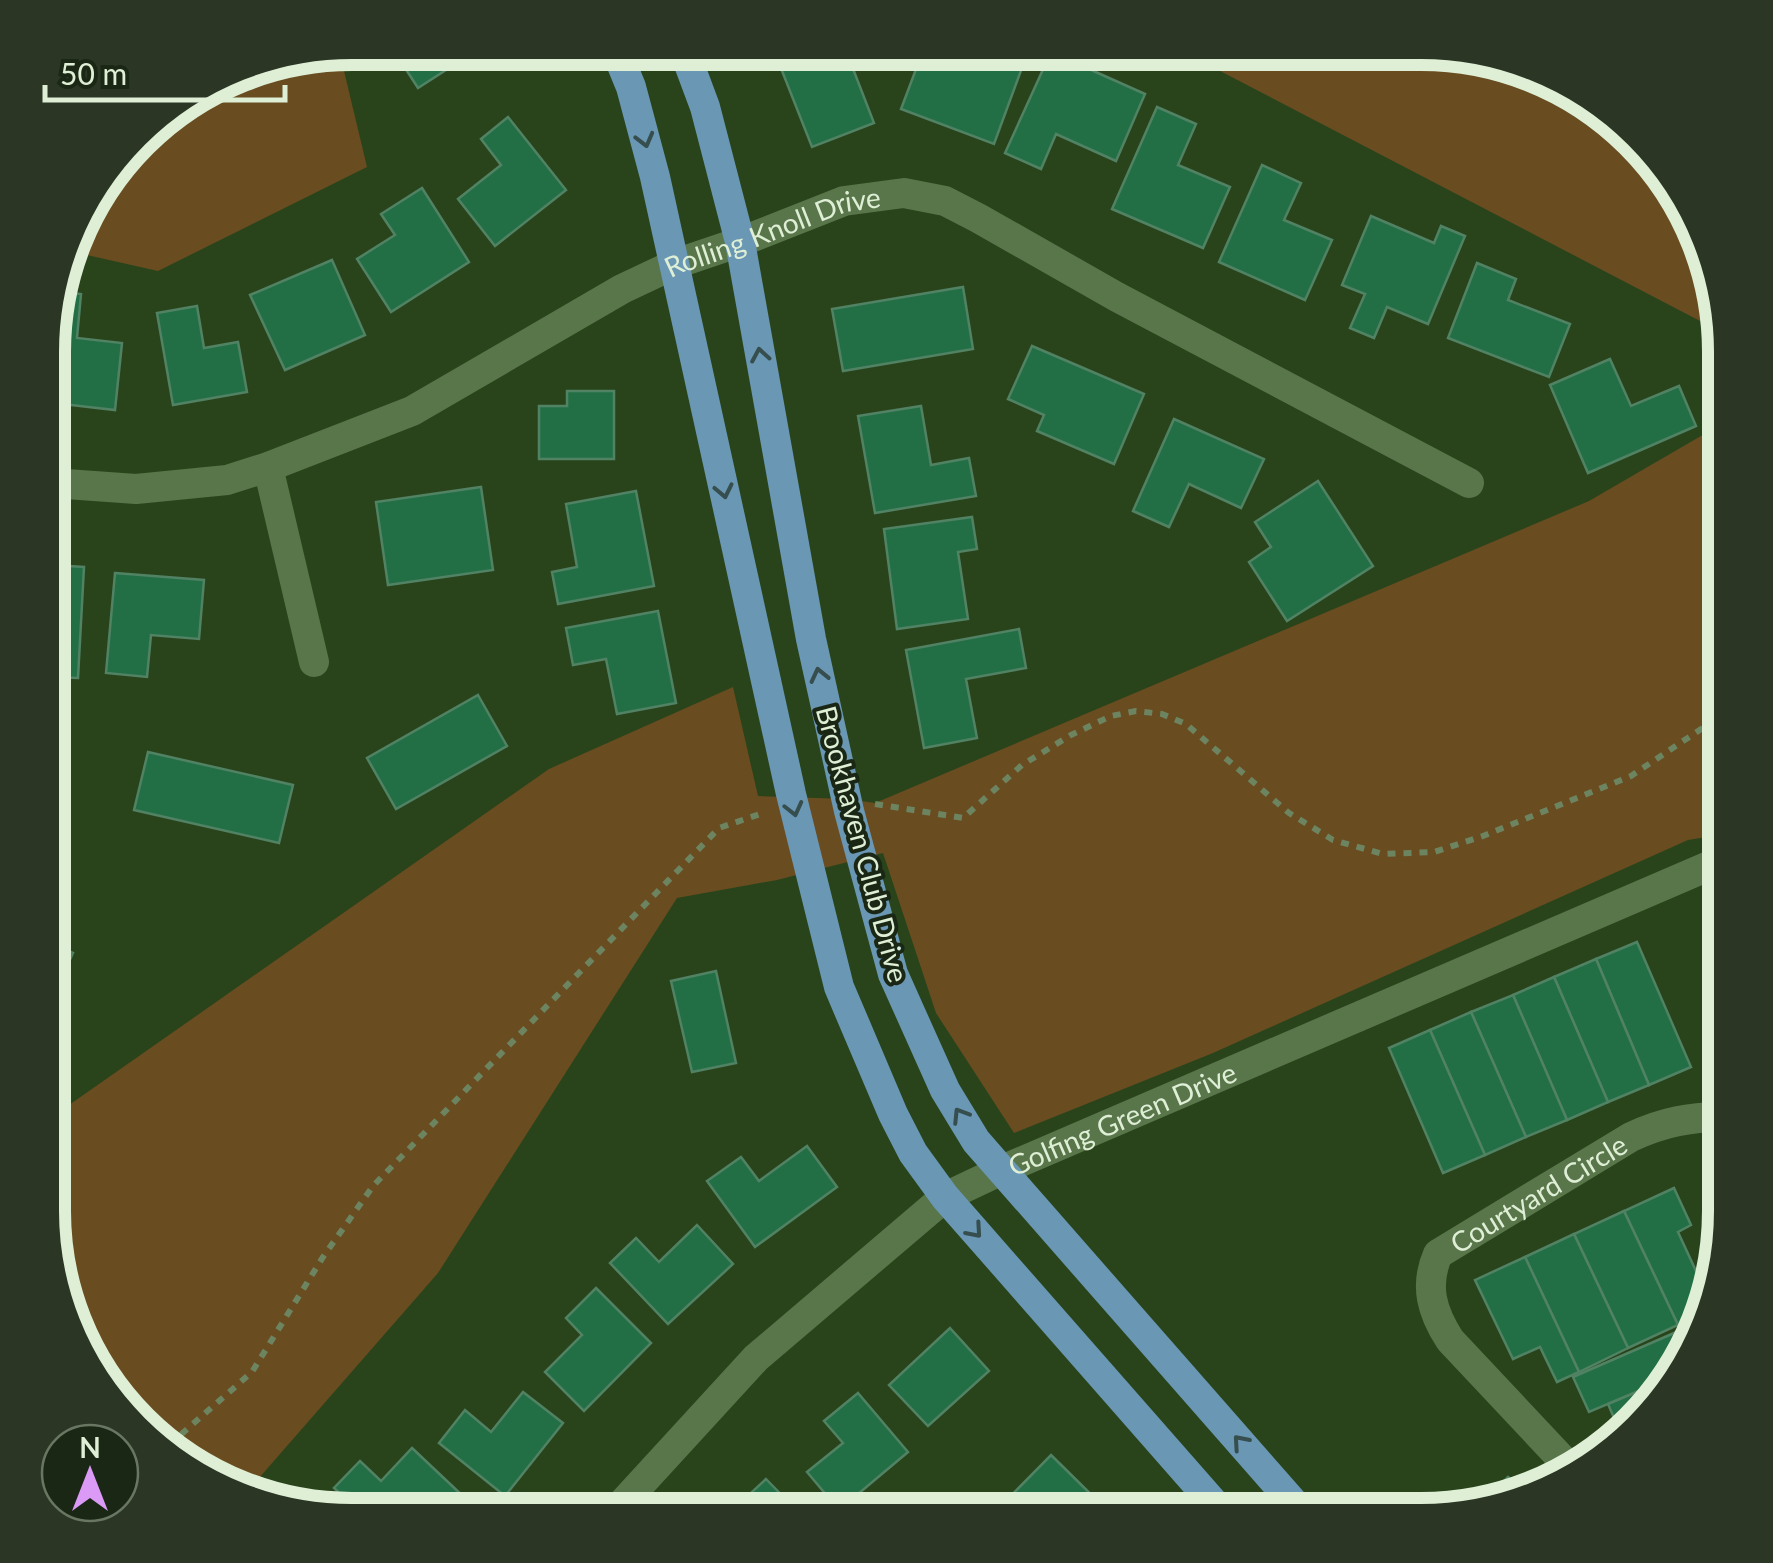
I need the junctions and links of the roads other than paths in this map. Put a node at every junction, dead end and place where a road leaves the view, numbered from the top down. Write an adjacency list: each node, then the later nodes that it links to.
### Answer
1 (621, 65): 4 (main road, Brookhaven Club Drive, one-way to 4)
2 (690, 65): 3 (main road, Brookhaven Club Drive)
3 (740, 242): 4 (street, Rolling Knoll Drive); 6 (street, Rolling Knoll Drive); 11 (main road, Brookhaven Club Drive, one-way to 3)
4 (675, 264): 5 (street, Rolling Knoll Drive); 12 (main road, Brookhaven Club Drive, one-way to 12)
5 (268, 467): 7 (street, Rolling Knoll Drive); 8 (street)
6 (1469, 483)
7 (65, 484)
8 (314, 662)
9 (1708, 866): 11 (street, Golfing Green Drive)
10 (1708, 1117): 13 (street, Courtyard Circle)
11 (1002, 1170): 12 (street, Golfing Green Drive); 15 (main road, Brookhaven Club Drive, one-way to 11)
12 (945, 1197): 14 (main road, Brookhaven Club Drive, one-way to 14); 16 (street, Golfing Green Drive)
13 (1564, 1460)
14 (1208, 1497)
15 (1288, 1497)
16 (628, 1498)

